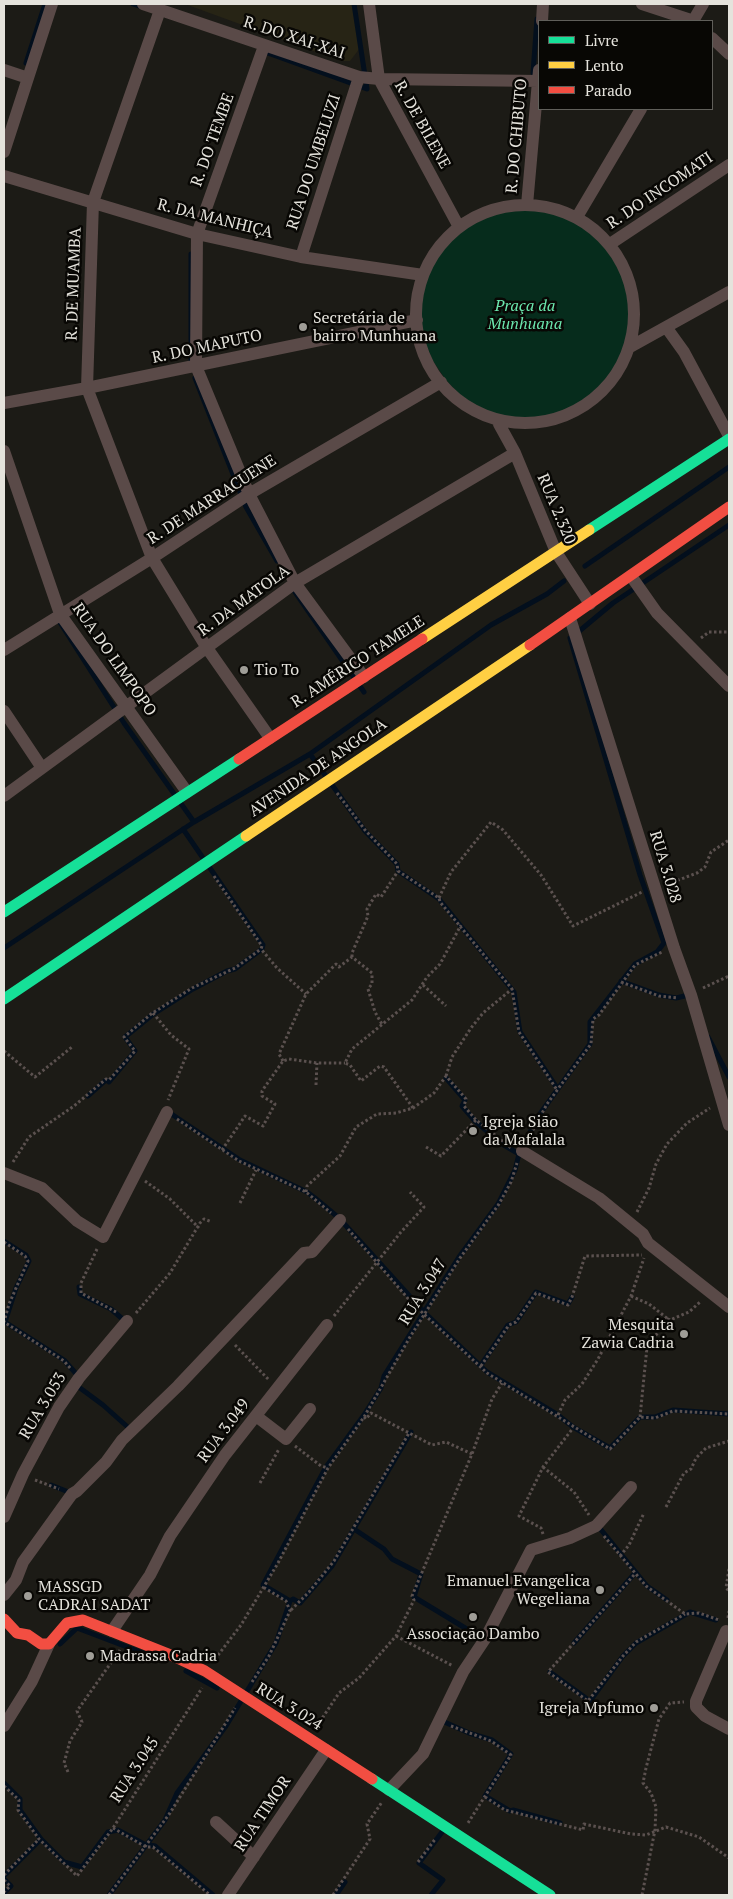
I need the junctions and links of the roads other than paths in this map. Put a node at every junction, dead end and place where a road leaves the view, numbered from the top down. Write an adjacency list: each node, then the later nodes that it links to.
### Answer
1 (52, 4): 16 (street)
2 (143, 4): 7 (street, R. DO XAI-XAI)
3 (369, 4): 17 (street, R. DE BILENE)
4 (543, 4): 8 (street)
5 (642, 4): 9 (street)
6 (703, 4): 10 (street)
7 (160, 10): 12 (street, R. DO XAI-XAI); 24 (street, R. DE MUAMBA)
8 (542, 20)
9 (690, 20)
10 (694, 20)
11 (713, 39): 13 (street)
12 (264, 46): 15 (street, R. DO XAI-XAI); 28 (street, R. DO TEMBE)
13 (729, 54)
14 (4, 70): 16 (street)
15 (358, 77): 17 (street, R. DO XAI-XAI); 30 (street, RUA DO UMBELUZI)
16 (28, 78): 21 (street)
17 (379, 79): 18 (street, R. DO XAI-XAI); 27 (street, R. DE BILENE)
18 (538, 81)
19 (538, 91): 25 (street, R. DO CHIBUTO)
20 (640, 110): 26 (street)
21 (4, 152)
22 (729, 165): 29 (street, R. DO INCOMATI)
23 (4, 176): 24 (street, R. DA MANHIÇA)
24 (93, 202): 28 (street, R. DA MANHIÇA); 38 (street, R. DE MUAMBA)
25 (527, 204): 26 (street); 27 (street)
26 (576, 217): 29 (street)
27 (459, 227): 31 (street)
28 (197, 234): 30 (street, R. DA MANHIÇA); 36 (street, R. DO TEMBE)
29 (610, 244): 35 (street)
30 (301, 257): 31 (street, R. DA MANHIÇA)
31 (423, 275): 33 (street)
32 (729, 292): 34 (street)
33 (417, 320): 36 (street, R. DO MAPUTO); 37 (street)
34 (666, 327): 35 (street); 41 (street)
35 (630, 347): 40 (street)
36 (196, 366): 38 (street, R. DO MAPUTO); 44 (street)
37 (441, 382): 40 (street); 44 (street, R. DE MARRACUENE)
38 (87, 388): 39 (street, R. DO MAPUTO); 47 (street, R. DE MUAMBA)
39 (4, 403)
40 (499, 424): 43 (street, RUA 2.320)
41 (729, 437): 46 (street, R. AMÉRICO TAMELE)
42 (4, 451): 51 (street, RUA DO LIMPOPO)
43 (515, 453): 46 (street, RUA 2.320); 49 (street, R. DA MATOLA)
44 (249, 494): 47 (street, R. DE MARRACUENE); 49 (street)
45 (729, 507): 48 (street, AVENIDA DE ANGOLA)
46 (556, 552): 50 (street, RUA 2.320); 55 (street, R. AMÉRICO TAMELE)
47 (152, 558): 51 (street, R. DE MARRACUENE); 53 (street, R. DE MUAMBA)
48 (631, 576): 50 (street, AVENIDA DE ANGOLA); 56 (street)
49 (296, 583): 53 (street, R. DA MATOLA); 55 (street)
50 (590, 604): 52 (street, AVENIDA DE ANGOLA)
51 (60, 614): 54 (street, R. DE MARRACUENE); 57 (street, RUA DO LIMPOPO)
52 (570, 618): 64 (street, AVENIDA DE ANGOLA); 66 (street, RUA 3.028)
53 (207, 648): 57 (street, R. DA MATOLA); 59 (street, R. DE MUAMBA)
54 (4, 650)
55 (364, 677): 59 (street, R. AMÉRICO TAMELE)
56 (729, 686)
57 (126, 707): 60 (street, R. DA MATOLA); 61 (street, RUA DO LIMPOPO)
58 (4, 711): 60 (street)
59 (270, 738): 61 (street, R. AMÉRICO TAMELE)
60 (42, 768): 62 (street, R. DA MATOLA)
61 (187, 792): 63 (street, R. AMÉRICO TAMELE)
62 (4, 796)
63 (4, 912)
64 (4, 999)
65 (167, 1112): 68 (street)
66 (729, 1125)
67 (521, 1152): 70 (street)
68 (5, 1173)
69 (340, 1220): 77 (street)
70 (729, 1308)
71 (127, 1322): 76 (street, RUA 3.053)
72 (327, 1325): 74 (street, RUA 3.049)
73 (310, 1409): 74 (street)
74 (256, 1416): 79 (street, RUA 3.049)
75 (631, 1487): 85 (street)
76 (4, 1517)
77 (4, 1595)
78 (4, 1619): 81 (street)
79 (112, 1630): 81 (street, RUA 3.024); 84 (street, RUA 3.024)
80 (726, 1631): 83 (street)
81 (48, 1644): 82 (street)
82 (4, 1726)
83 (729, 1728)
84 (326, 1750): 85 (street, RUA 3.024); 87 (street, RUA TIMOR)
85 (390, 1790): 89 (street, RUA 3.024)
86 (216, 1822): 87 (street)
87 (254, 1857): 88 (street, RUA TIMOR)
88 (228, 1895)
89 (550, 1895)

